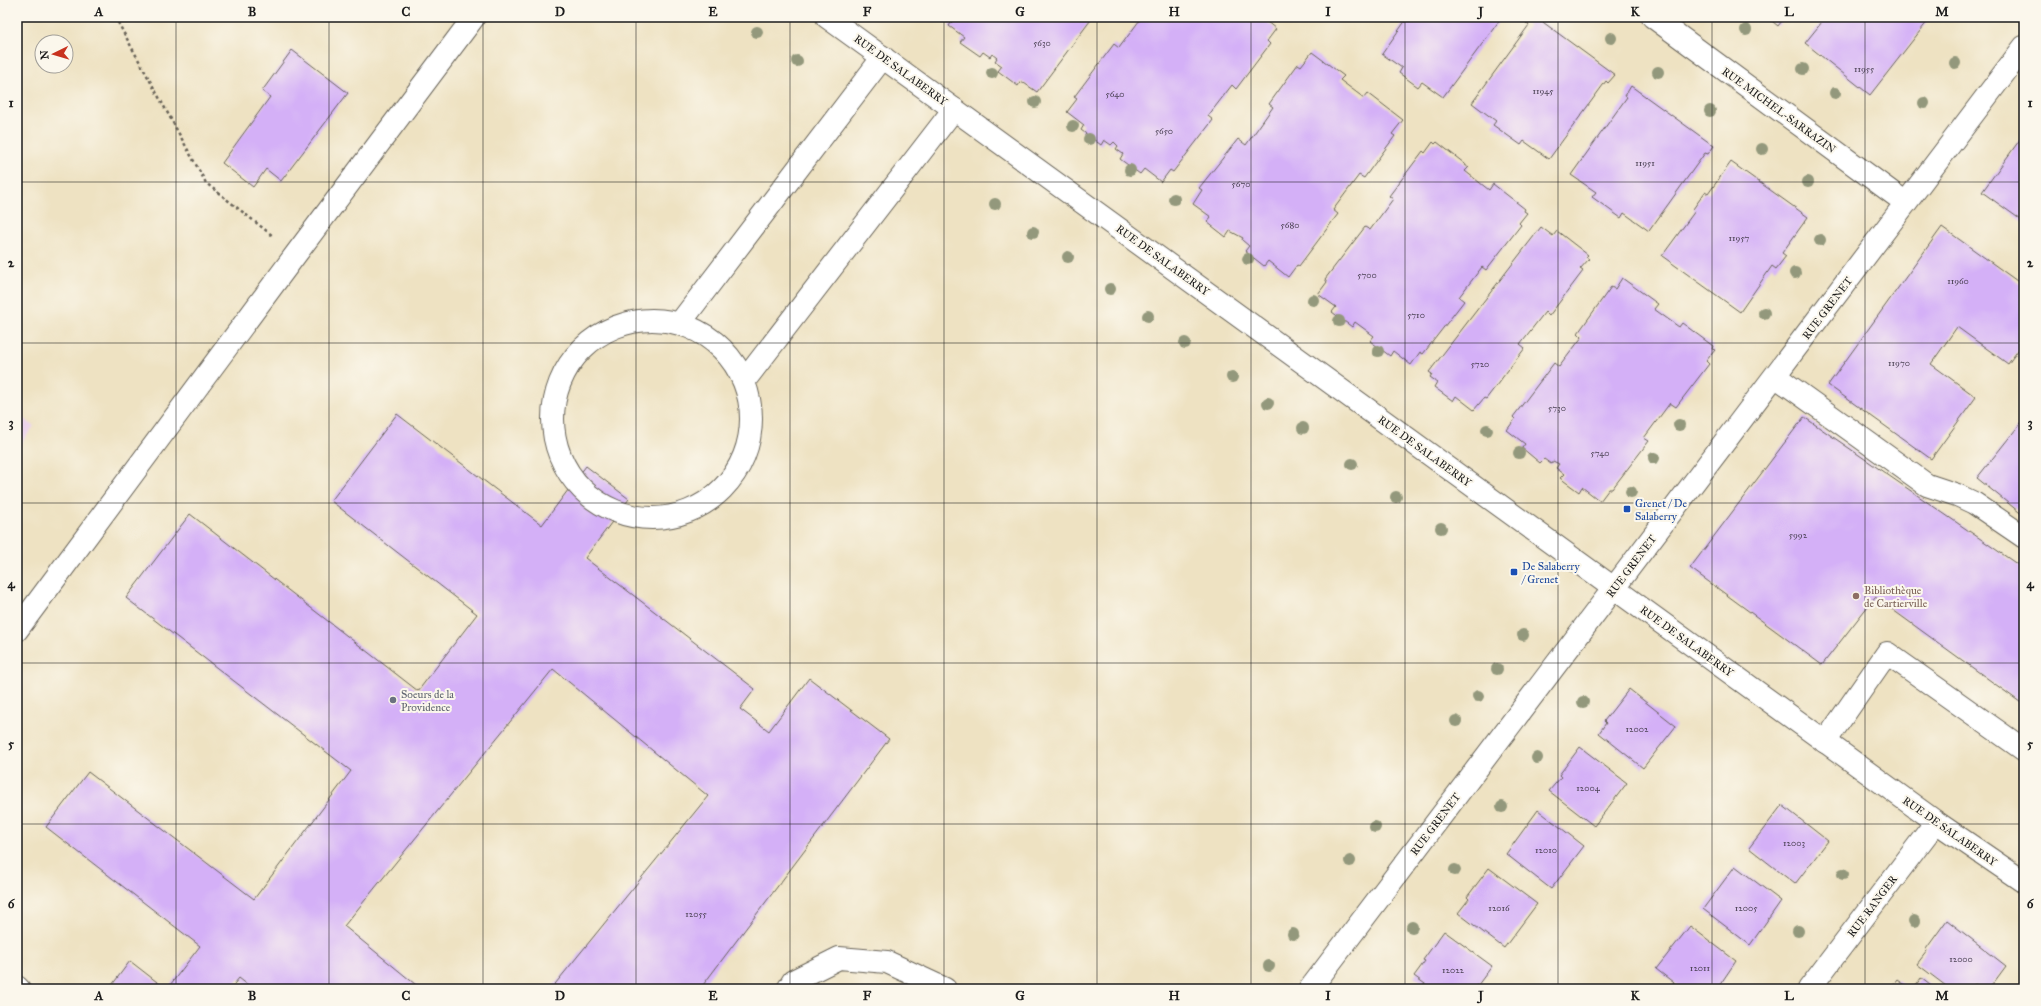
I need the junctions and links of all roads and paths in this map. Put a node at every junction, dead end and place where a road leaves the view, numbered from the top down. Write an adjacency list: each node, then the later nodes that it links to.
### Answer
1 (115, 17): 9 (path)
2 (474, 17): 9 (street)
3 (827, 17): 6 (street, RUE DE SALABERRY)
4 (1653, 17): 8 (street, RUE MICHEL-SARRAZIN)
5 (2024, 47): 8 (street, RUE GRENET)
6 (883, 57): 7 (street, RUE DE SALABERRY); 10 (street)
7 (954, 109): 12 (street); 14 (street, RUE DE SALABERRY)
8 (1906, 203): 11 (street, RUE GRENET)
9 (296, 254): 15 (street)
10 (680, 323): 12 (street); 12 (street)
11 (1775, 376): 13 (street); 14 (street, RUE GRENET)
12 (745, 380)
13 (2024, 538)
14 (1614, 588): 16 (street, RUE DE SALABERRY); 24 (street, RUE GRENET)
15 (17, 630)
16 (1825, 742): 17 (street); 18 (street, RUE DE SALABERRY)
17 (2024, 750)
18 (1936, 822): 19 (street, RUE DE SALABERRY); 25 (street, RUE RANGER)
19 (2024, 882)
20 (17, 987): 21 (street)
21 (20, 989)
22 (788, 989): 23 (street)
23 (945, 989)
24 (1310, 989)
25 (1809, 989)

